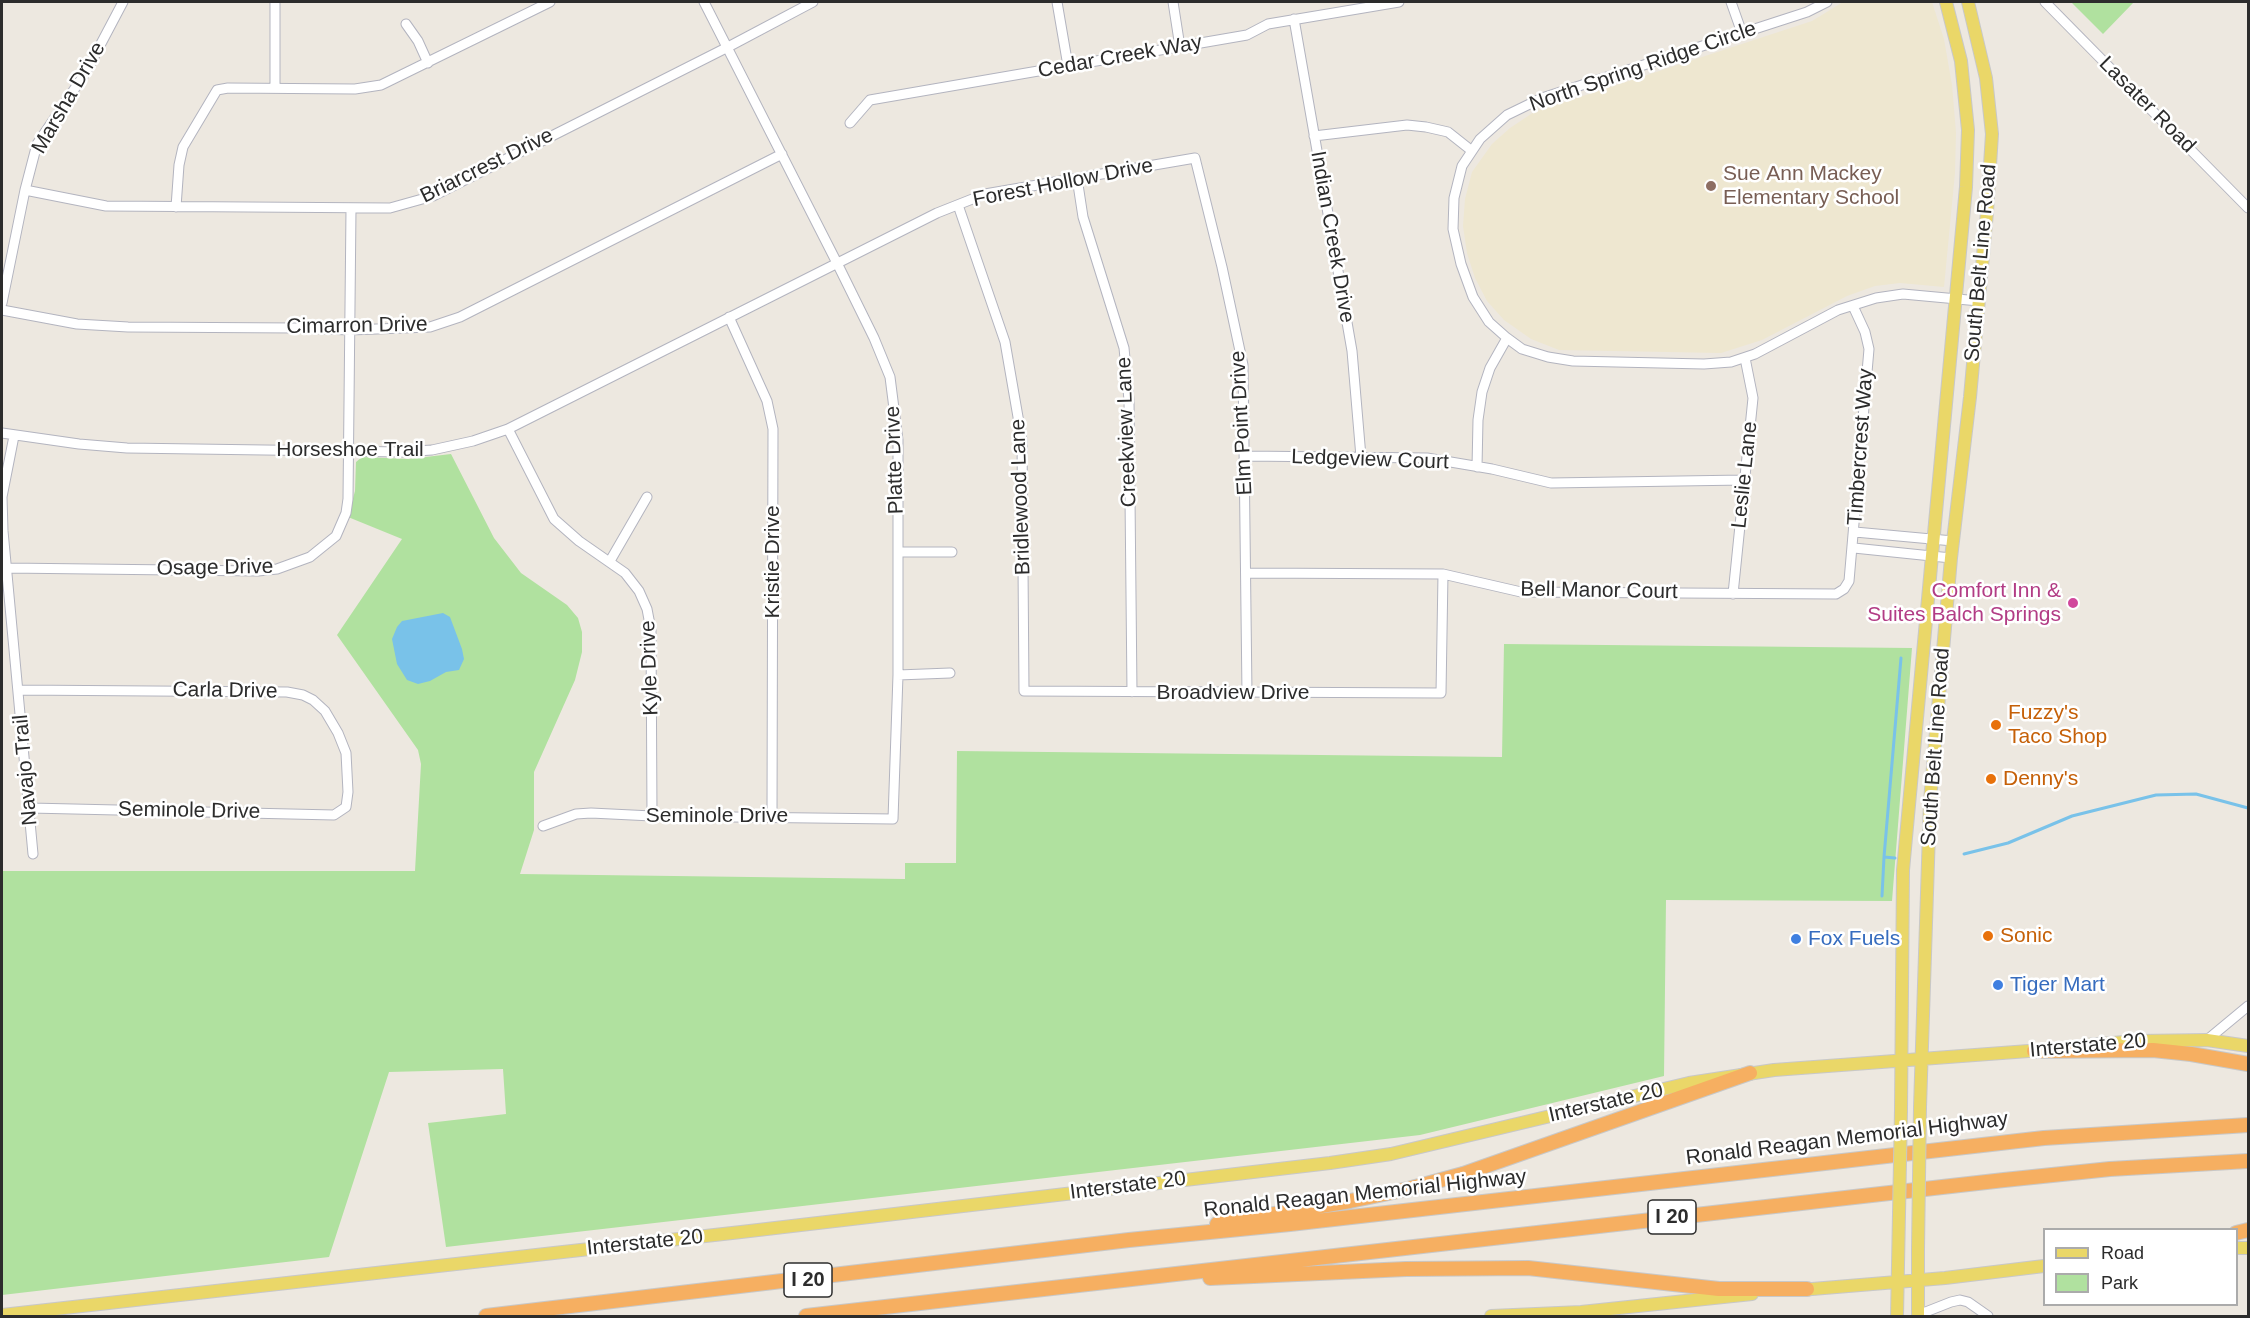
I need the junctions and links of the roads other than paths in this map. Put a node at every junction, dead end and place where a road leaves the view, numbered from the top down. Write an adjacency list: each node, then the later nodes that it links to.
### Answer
1 (123, 2): 28 (street, Marsha Drive)
2 (275, 2): 21 (street)
3 (550, 2): 19 (street)
4 (704, 2): 18 (street, Platte Drive)
5 (813, 2): 18 (street, Briarcrest Drive)
6 (1057, 2): 20 (street)
7 (1173, 2): 17 (street)
8 (1399, 2): 14 (street, Cedar Creek Way)
9 (1731, 2): 16 (street)
10 (1827, 2): 16 (street, North Spring Ridge Circle)
11 (1946, 2): 34 (main road, South Belt Line Road)
12 (1968, 2): 35 (main road, South Belt Line Road)
13 (2045, 2): 31 (street, Lasater Road)
14 (1294, 19): 17 (street, Cedar Creek Way); 23 (street, Indian Creek Drive)
15 (406, 24): 19 (street)
16 (1742, 33): 24 (street, North Spring Ridge Circle)
17 (1180, 46): 20 (street, Cedar Creek Way)
18 (728, 47): 25 (street, Platte Drive); 32 (street, Briarcrest Drive)
19 (428, 63): 21 (street)
20 (1068, 66): 22 (street, Cedar Creek Way)
21 (274, 88): 30 (street)
22 (850, 123)
23 (1314, 136): 24 (street); 48 (street, Indian Creek Drive)
24 (1472, 151): 41 (street, North Spring Ridge Circle)
25 (782, 154): 33 (street, Platte Drive); 40 (street, Cimarron Drive)
26 (1196, 158): 27 (street, Forest Hollow Drive); 47 (street, Elm Point Drive)
27 (1077, 177): 29 (street, Forest Hollow Drive); 70 (street, Creekview Lane)
28 (25, 190): 30 (street, Briarcrest Drive); 36 (street, Marsha Drive)
29 (958, 205): 33 (street, Forest Hollow Drive); 69 (street, Bridlewood Lane)
30 (176, 207): 32 (street, Briarcrest Drive)
31 (2248, 208)
32 (351, 209): 40 (street, Osage Drive)
33 (837, 263): 39 (street, Horseshoe Trail); 56 (street, Platte Drive)
34 (1957, 298): 35 (street, North Spring Ridge Circle); 37 (street, North Spring Ridge Circle); 53 (main road, South Belt Line Road)
35 (1978, 301): 54 (main road, South Belt Line Road)
36 (2, 303)
37 (1853, 306): 42 (street, North Spring Ridge Circle); 52 (street, Timbercrest Way)
38 (2, 310): 40 (street, Cimarron Drive)
39 (729, 317): 43 (street, Horseshoe Trail); 79 (street, Kristie Drive)
40 (350, 330): 46 (street, Osage Drive)
41 (1507, 339): 42 (street, North Spring Ridge Circle); 49 (street)
42 (1744, 358): 50 (street, Leslie Lane)
43 (508, 429): 46 (street, Horseshoe Trail); 60 (street, Kyle Drive)
44 (2, 432): 45 (street, Horseshoe Trail)
45 (14, 436): 46 (street, Horseshoe Trail); 61 (street, Navajo Trail)
46 (349, 451): 61 (street, Osage Drive)
47 (1245, 456): 48 (street, Ledgeview Court); 62 (street, Elm Point Drive)
48 (1361, 457): 49 (street, Ledgeview Court)
49 (1477, 466): 50 (street, Ledgeview Court)
50 (1744, 480): 65 (street, Leslie Lane)
51 (647, 497): 60 (street)
52 (1855, 532): 53 (street); 55 (street, Timbercrest Way)
53 (1933, 540): 54 (street); 58 (main road, South Belt Line Road)
54 (1953, 542): 59 (main road, South Belt Line Road)
55 (1854, 548): 58 (street); 64 (street, Timbercrest Way)
56 (897, 552): 57 (street); 67 (street, Platte Drive)
57 (952, 552)
58 (1931, 556): 59 (street); 72 (main road, South Belt Line Road)
59 (1951, 558): 73 (main road, South Belt Line Road)
60 (610, 561): 78 (street, Kyle Drive)
61 (7, 568): 68 (street, Navajo Trail)
62 (1247, 573): 63 (street, Bell Manor Court); 71 (street, Elm Point Drive)
63 (1443, 574): 65 (street, Bell Manor Court); 71 (street, Broadview Drive)
64 (1844, 589): 65 (street, Bell Manor Court)
65 (1733, 594)
66 (950, 673): 67 (street)
67 (897, 675): 80 (street, Platte Drive)
68 (18, 690): 76 (street, Carla Drive); 77 (street, Navajo Trail)
69 (1024, 691): 70 (street, Broadview Drive)
70 (1132, 692): 71 (street, Broadview Drive)
71 (1248, 694)
72 (1915, 744): 73 (main road); 74 (main road, South Belt Line Road)
73 (1935, 745): 75 (main road, South Belt Line Road)
74 (1911, 800): 75 (main road); 83 (main road, South Belt Line Road)
75 (1930, 801): 84 (main road, South Belt Line Road)
76 (346, 807): 77 (street, Seminole Drive)
77 (30, 808): 82 (street, Navajo Trail)
78 (652, 816): 79 (street, Seminole Drive); 81 (street, Seminole Drive)
79 (772, 816): 80 (street, Seminole Drive)
80 (893, 819)
81 (543, 826)
82 (33, 854)
83 (1902, 911): 84 (main road); 90 (main road, South Belt Line Road)
84 (1926, 911): 89 (main road, South Belt Line Road)
85 (2248, 1006): 86 (street)
86 (2207, 1040): 87 (main road, Interstate 20); 88 (main road, Interstate 20)
87 (2248, 1046)
88 (2034, 1051): 89 (main road, Interstate 20); 91 (highway)
89 (1922, 1058): 90 (main road, Interstate 20); 97 (main road, South Belt Line Road, bridge)
90 (1901, 1060): 92 (main road, Interstate 20); 98 (main road, South Belt Line Road, bridge)
91 (2248, 1064)
92 (1750, 1073): 95 (highway); 101 (main road, Interstate 20)
93 (2248, 1125): 95 (highway, Ronald Reagan Memorial Highway / I 20)
94 (2248, 1161): 99 (highway, I 20)
95 (1129, 1240): 103 (highway, Ronald Reagan Memorial Highway / I 20)
96 (2043, 1266): 97 (main road)
97 (1918, 1280): 98 (main road); 102 (main road, South Belt Line Road)
98 (1898, 1281): 100 (main road); 106 (main road, South Belt Line Road)
99 (1097, 1284): 100 (highway); 104 (highway, I 20)
100 (1808, 1289): 105 (main road)
101 (2, 1315)
102 (1918, 1316): 107 (street)
103 (486, 1317)
104 (806, 1317)
105 (1491, 1317)
106 (1897, 1317)
107 (1988, 1317)

